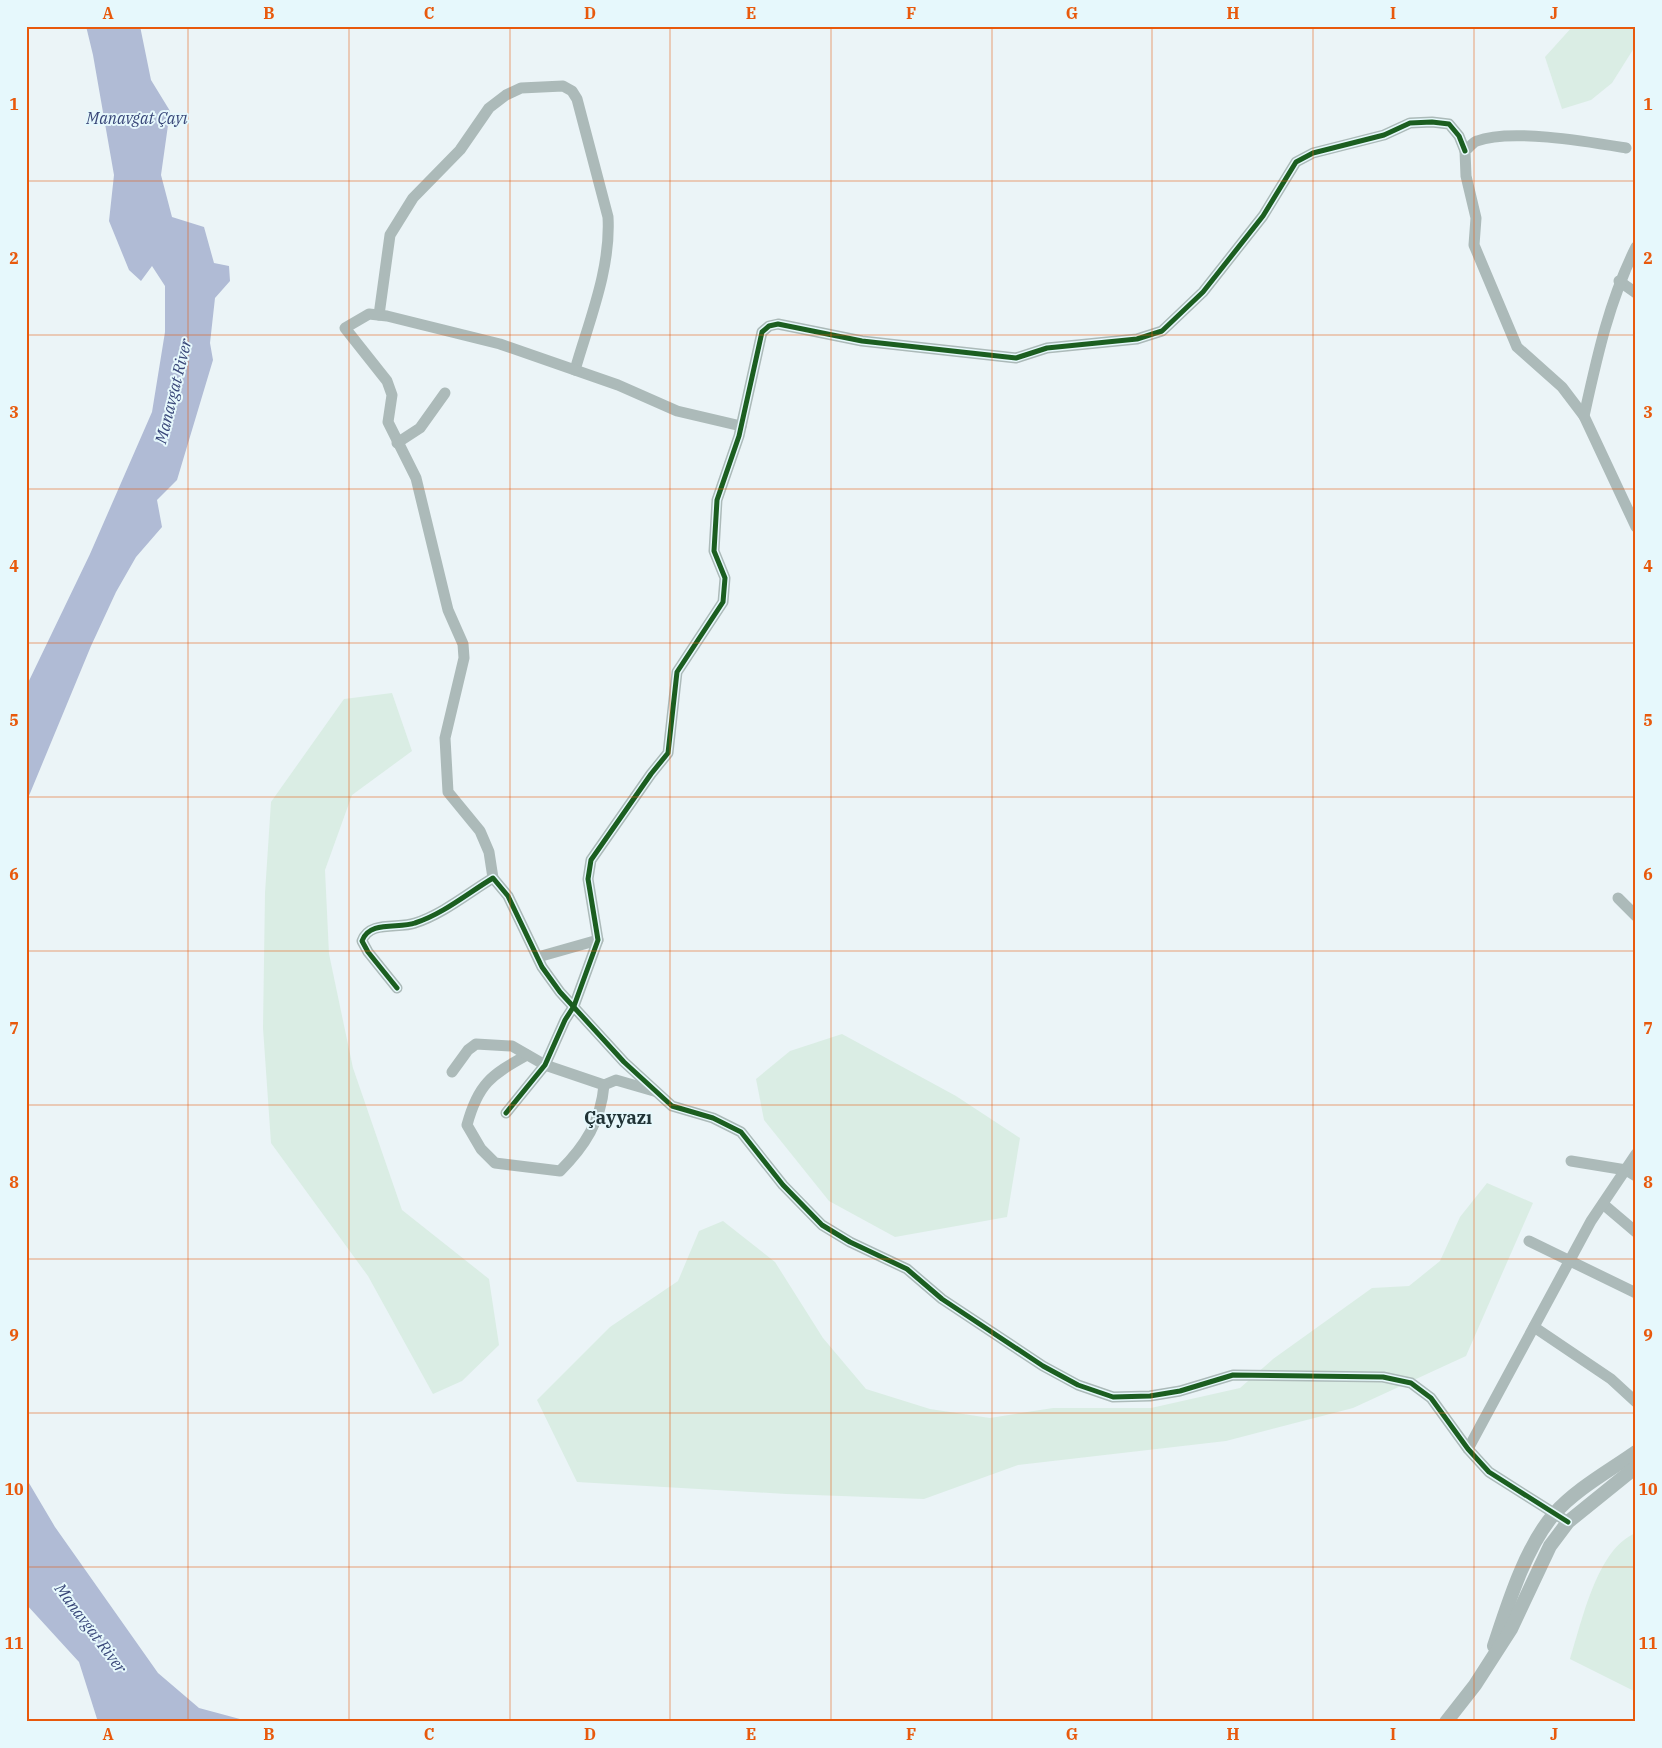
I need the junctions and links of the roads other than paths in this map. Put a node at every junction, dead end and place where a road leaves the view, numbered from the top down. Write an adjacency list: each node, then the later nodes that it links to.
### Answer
1 (1626, 148): 2 (street)
2 (1465, 151): 9 (street); 10 (street)
3 (1636, 247): 4 (street)
4 (1619, 281): 5 (street); 9 (street)
5 (1636, 293)
6 (379, 315): 7 (street); 7 (street); 11 (street)
7 (575, 370): 10 (street)
8 (445, 393): 11 (street)
9 (1584, 416): 12 (street)
10 (741, 426): 16 (street)
11 (397, 443): 13 (street)
12 (1636, 527)
13 (493, 878): 17 (street); 18 (street)
14 (1618, 898): 15 (street)
15 (1636, 916)
16 (598, 940): 17 (street); 19 (street)
17 (538, 957): 19 (street)
18 (396, 988)
19 (574, 1006): 21 (street); 24 (street)
20 (527, 1055): 21 (street); 22 (street); 23 (street)
21 (545, 1065): 23 (street); 25 (street)
22 (452, 1072)
23 (604, 1085): 24 (street)
24 (659, 1092): 36 (street)
25 (506, 1113)
26 (1636, 1154): 28 (street)
27 (1571, 1161): 28 (street)
28 (1631, 1173): 29 (street)
29 (1603, 1204): 30 (street); 32 (street)
30 (1636, 1232)
31 (1529, 1241): 32 (street)
32 (1570, 1260): 33 (street); 34 (street)
33 (1636, 1293)
34 (1534, 1327): 35 (street); 36 (street)
35 (1636, 1402)
36 (1468, 1449): 39 (street)
37 (1636, 1452): 39 (street)
38 (1636, 1467): 40 (street)
39 (1555, 1514): 40 (street); 41 (street)
40 (1568, 1522): 41 (street)
41 (1490, 1661): 42 (street)
42 (1446, 1722)

